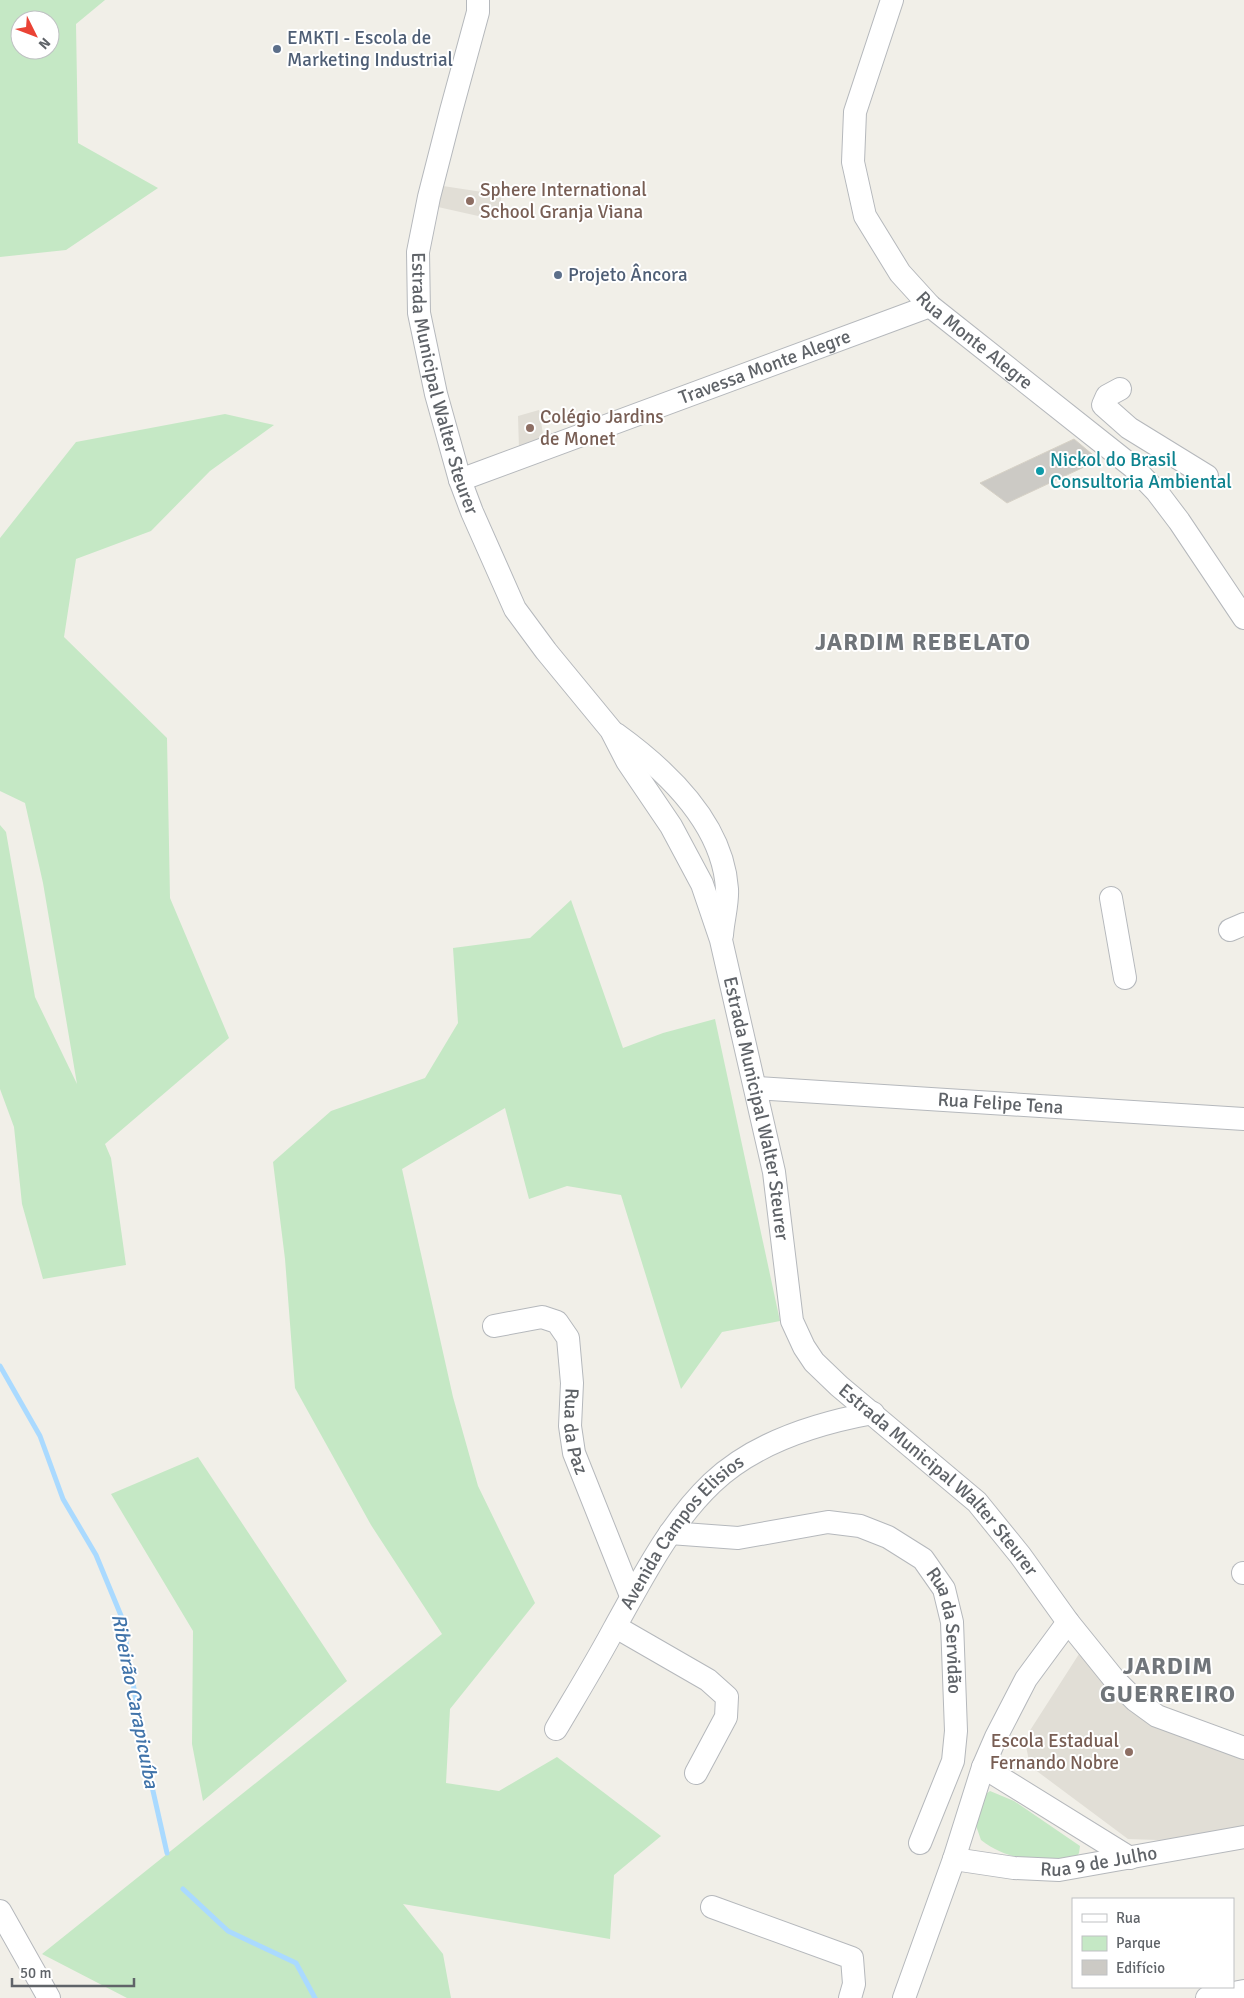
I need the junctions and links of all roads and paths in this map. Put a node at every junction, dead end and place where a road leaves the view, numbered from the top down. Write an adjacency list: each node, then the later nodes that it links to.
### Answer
1 (478, 0): 6 (street, Estrada Municipal Walter Steurer)
2 (892, 0): 3 (street, Rua Monte Alegre)
3 (930, 306): 6 (street, Travessa Monte Alegre); 7 (street, Rua Monte Alegre)
4 (1120, 389): 5 (street)
5 (1207, 476)
6 (460, 480): 8 (street, Estrada Municipal Walter Steurer)
7 (1244, 618)
8 (611, 730): 10 (street, Estrada Municipal Walter Steurer); 10 (street, Estrada Municipal Walter Steurer)
9 (1111, 898): 11 (street)
10 (721, 940): 12 (street, Estrada Municipal Walter Steurer)
11 (1125, 978)
12 (756, 1088): 13 (street, Rua Felipe Tena); 15 (street, Estrada Municipal Walter Steurer)
13 (1244, 1119)
14 (494, 1326): 17 (street, Rua da Paz)
15 (873, 1413): 16 (street, Avenida Campos Elisios); 18 (street, Estrada Municipal Walter Steurer)
16 (670, 1533): 17 (street, Avenida Campos Elisios); 25 (street, Rua da Servidão)
17 (631, 1596): 19 (street, Avenida Campos Elisios)
18 (1068, 1622): 21 (street, Estrada Municipal Walter Steurer); 22 (street)
19 (616, 1627): 20 (street, Avenida Campos Elisios); 23 (street)
20 (556, 1729)
21 (1244, 1748)
22 (983, 1767): 26 (street); 27 (street)
23 (696, 1773)
24 (1244, 1837): 26 (street, Rua 9 de Julho)
25 (920, 1843)
26 (1130, 1858): 27 (street, Rua 9 de Julho)
27 (954, 1859): 33 (street)
28 (712, 1907): 32 (street)
29 (0, 1910): 31 (street)
30 (1244, 1991): 34 (street)
31 (48, 1998)
32 (850, 1998)
33 (904, 1998)
34 (1207, 1998)

